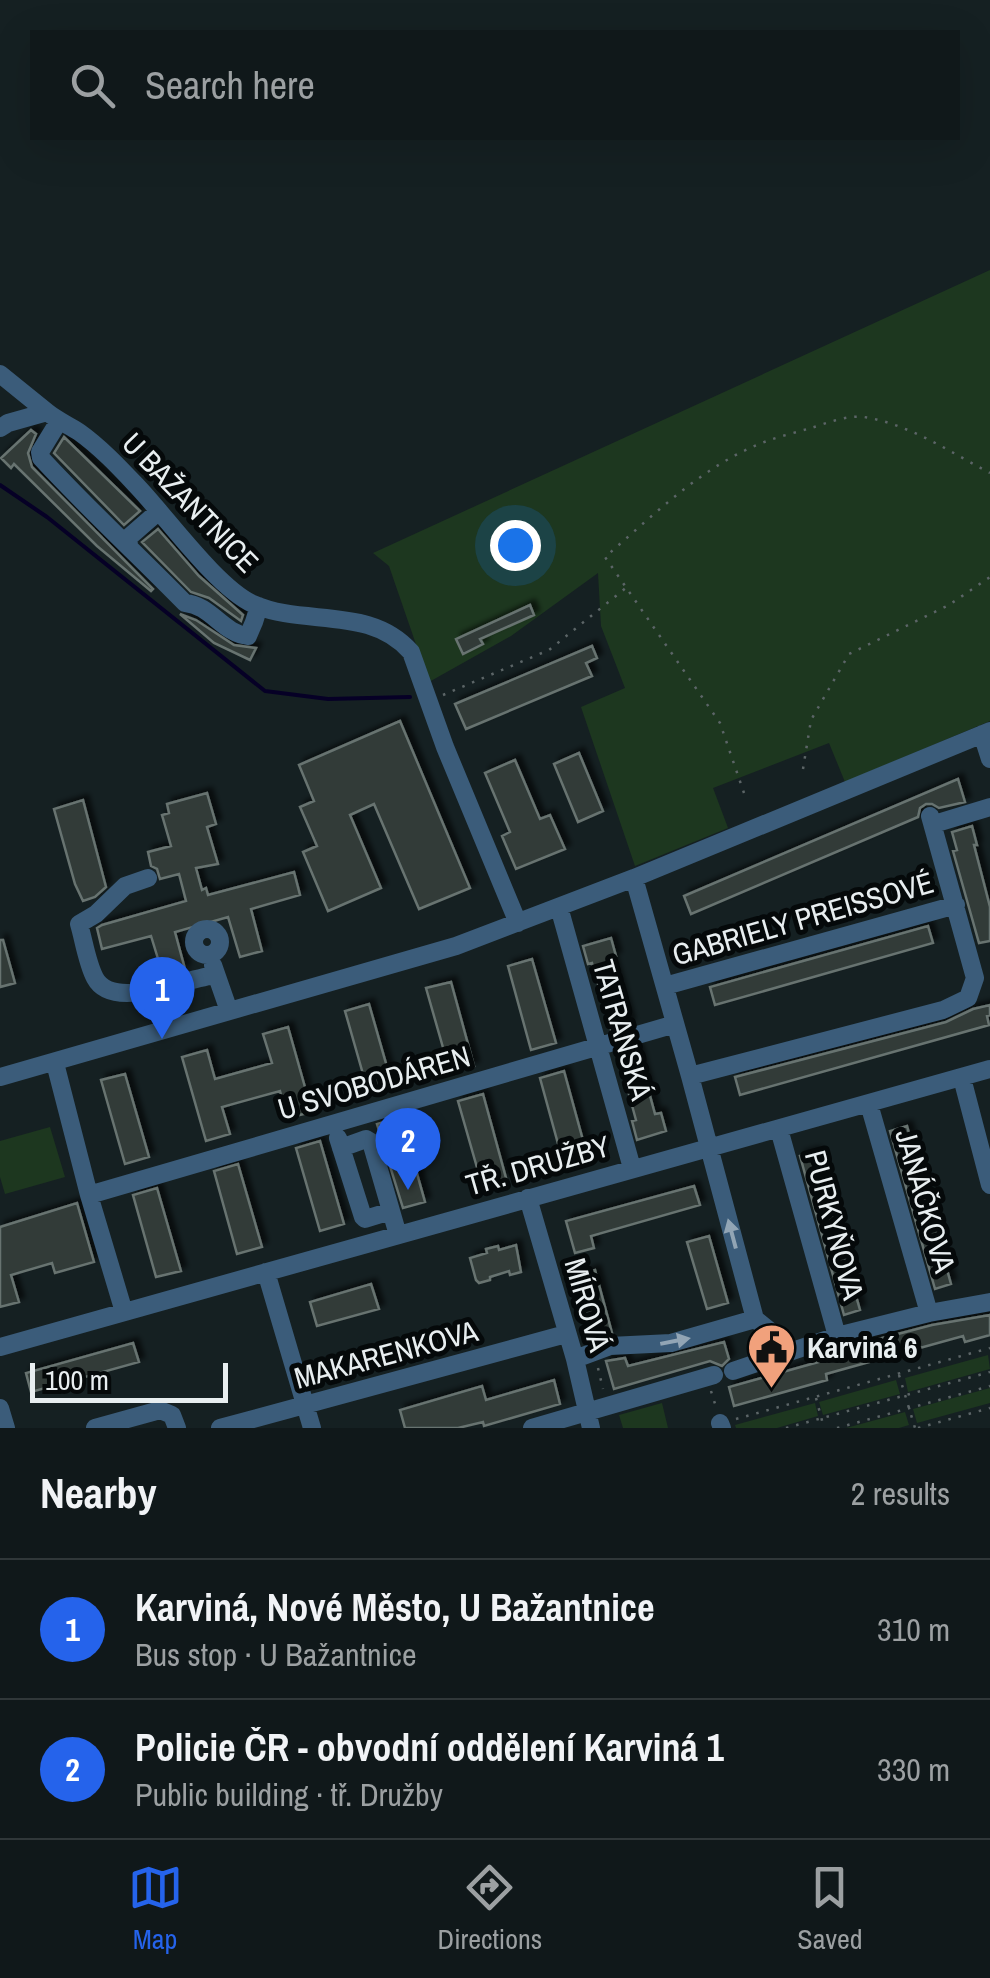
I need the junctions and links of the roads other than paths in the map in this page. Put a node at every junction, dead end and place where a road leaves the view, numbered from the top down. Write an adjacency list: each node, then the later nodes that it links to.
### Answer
1 (0, 374): 2 (street, U BAŽANTNICE)
2 (53, 416): 3 (street); 4 (street, U BAŽANTNICE); 5 (street)
3 (0, 428)
4 (159, 511): 5 (street); 6 (street, U BAŽANTNICE)
5 (128, 545): 6 (street)
6 (258, 606): 14 (street, U BAŽANTNICE)
7 (986, 733): 8 (street); 11 (street)
8 (990, 759)
9 (990, 806): 12 (street)
10 (148, 878): 16 (street)
11 (634, 878): 13 (street); 18 (street)
12 (956, 905): 17 (street); 18 (street, GABRIELY PREISSOVÉ)
13 (559, 907): 14 (street); 21 (street, TATRANSKÁ)
14 (518, 923): 19 (street)
15 (210, 954): 16 (street)
16 (216, 975): 19 (street)
17 (983, 976): 24 (street)
18 (665, 986): 20 (street)
19 (228, 1012): 22 (street)
20 (675, 1024): 21 (street, U SVOBODÁREN); 24 (street)
21 (599, 1046): 28 (street, U SVOBODÁREN); 32 (street, TATRANSKÁ)
22 (55, 1063): 25 (street); 34 (street)
23 (990, 1069): 26 (street, TŘ. DRUŽBY)
24 (690, 1076): 31 (street)
25 (0, 1077)
26 (962, 1078): 27 (street, TŘ. DRUŽBY); 33 (street)
27 (869, 1104): 29 (street, TŘ. DRUŽBY); 41 (street, JANÁČKOVA)
28 (334, 1123): 30 (street); 34 (street, U SVOBODÁREN)
29 (779, 1129): 31 (street, TŘ. DRUŽBY); 44 (street, PURKYŇOVA)
30 (342, 1148): 36 (street); 36 (street)
31 (710, 1148): 32 (street, TŘ. DRUŽBY); 42 (street, one-way to 31)
32 (632, 1168): 35 (street, TŘ. DRUŽBY)
33 (990, 1186)
34 (89, 1195): 40 (street)
35 (528, 1198): 37 (street, TŘ. DRUŽBY); 43 (street, MÍROVÁ)
36 (391, 1210): 37 (street)
37 (398, 1235): 38 (street, TŘ. DRUŽBY)
38 (266, 1272): 40 (street, TŘ. DRUŽBY); 48 (street)
39 (990, 1302): 41 (street)
40 (124, 1312): 45 (street, TŘ. DRUŽBY)
41 (929, 1313): 44 (street)
42 (755, 1319): 46 (street); 47 (street, one-way to 42)
43 (566, 1334): 47 (street, MÍROVÁ); 48 (street, MAKARENKOVA)
44 (837, 1336): 46 (street)
45 (0, 1347)
46 (782, 1355): 50 (street)
47 (574, 1359): 50 (street, MÍROVÁ)
48 (304, 1407): 54 (street, MAKARENKOVA); 55 (street)
49 (0, 1408): 51 (street)
50 (589, 1420): 56 (street)
51 (6, 1428)
52 (94, 1428): 53 (street)
53 (177, 1428)
54 (220, 1428)
55 (312, 1428)
56 (532, 1428)

